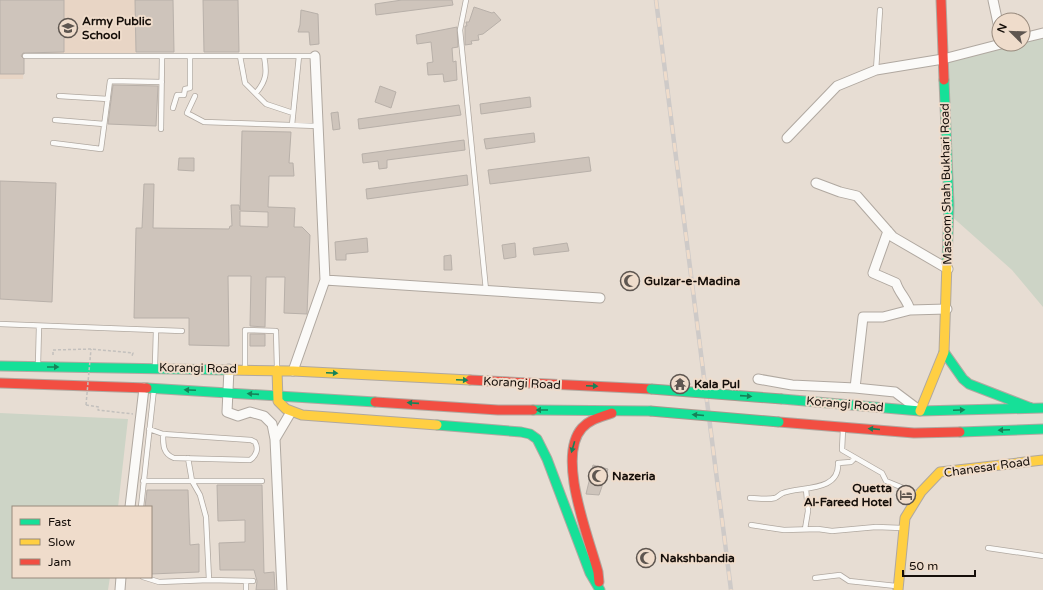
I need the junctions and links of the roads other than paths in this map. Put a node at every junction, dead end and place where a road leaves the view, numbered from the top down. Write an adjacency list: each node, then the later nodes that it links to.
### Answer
1 (466, 0): 36 (lane)
2 (942, 0): 16 (main road, Masoom Shah Bukhari Road)
3 (993, 0): 5 (street)
4 (880, 10): 17 (lane)
5 (996, 12)
6 (1043, 33): 7 (street)
7 (1031, 36)
8 (991, 47): 16 (street)
9 (25, 56): 10 (lane)
10 (162, 56): 11 (lane); 18 (lane)
11 (190, 56): 12 (lane); 23 (lane)
12 (240, 56): 13 (lane); 19 (lane)
13 (264, 56): 14 (lane); 19 (lane)
14 (299, 56): 15 (lane); 24 (lane)
15 (315, 56): 28 (street)
16 (943, 59): 17 (street); 34 (main road, Masoom Shah Bukhari Road)
17 (876, 70): 30 (street)
18 (162, 82): 22 (lane); 29 (lane)
19 (256, 93): 24 (lane)
20 (59, 96): 22 (lane)
21 (194, 96): 27 (lane)
22 (108, 99): 26 (lane)
23 (173, 108)
24 (293, 113): 27 (lane)
25 (56, 120): 26 (lane)
26 (104, 124): 31 (lane)
27 (292, 125): 28 (lane)
28 (318, 126): 35 (street)
29 (161, 129)
30 (788, 138)
31 (53, 143)
32 (816, 183): 33 (street)
33 (888, 231): 34 (street); 38 (street)
34 (948, 269): 39 (main road, Masoom Shah Bukhari Road)
35 (325, 280): 36 (street); 51 (street)
36 (486, 290): 37 (street)
37 (600, 298)
38 (910, 310): 39 (street); 56 (street)
39 (947, 310): 44 (main road, Masoom Shah Bukhari Road)
40 (0, 324): 41 (lane)
41 (39, 326): 42 (lane); 46 (lane)
42 (156, 330): 43 (lane); 47 (lane)
43 (182, 330)
44 (944, 352): 59 (main road); 62 (main road, Masoom Shah Bukhari Road)
45 (0, 366): 46 (main road, Korangi Road)
46 (38, 367): 47 (main road, Korangi Road, one-way to 47)
47 (155, 367): 48 (main road, Korangi Road)
48 (229, 369): 49 (main road, Korangi Road); 57 (street)
49 (245, 369): 50 (main road, Korangi Road); 50 (lane)
50 (277, 370): 51 (main road, Korangi Road); 58 (main road)
51 (293, 371): 62 (main road, Korangi Road, one-way to 62, bridge)
52 (758, 379): 56 (street)
53 (0, 383): 54 (main road, Korangi Road)
54 (144, 388): 55 (main road, Korangi Road); 78 (street)
55 (154, 388): 57 (main road, Korangi Road, one-way to 55); 65 (lane)
56 (855, 388): 62 (street)
57 (229, 392): 58 (main road, Korangi Road, one-way to 57); 68 (street)
58 (277, 396): 61 (main road, Korangi Road, one-way to 58); 63 (main road)
59 (1031, 408): 60 (main road, Korangi Road); 62 (main road, Korangi Road, one-way to 59)
60 (1043, 408)
61 (623, 410): 64 (main road, Korangi Road, one-way to 61, bridge); 95 (main road, one-way to 95)
62 (920, 411)
63 (291, 412): 68 (street); 95 (main road)
64 (843, 427): 66 (main road, Korangi Road, one-way to 64); 70 (lane)
65 (149, 429): 67 (lane); 72 (lane)
66 (1043, 429)
67 (163, 434): 69 (lane); 69 (lane)
68 (275, 439): 94 (street)
69 (188, 458): 73 (lane)
70 (855, 458): 75 (lane); 76 (lane)
71 (1043, 460): 76 (main road, Chanesar Road)
72 (143, 481): 73 (lane); 79 (lane)
73 (192, 481): 74 (lane); 88 (lane)
74 (262, 481)
75 (806, 490): 77 (lane); 82 (lane)
76 (919, 495): 81 (main road, Chanesar Road)
77 (750, 498)
78 (130, 506)
79 (141, 506)
80 (751, 525): 82 (lane)
81 (904, 528): 82 (lane); 91 (main road, Chanesar Road)
82 (805, 529)
83 (988, 548): 84 (lane)
84 (1043, 556)
85 (121, 578): 92 (street)
86 (146, 578): 88 (lane)
87 (815, 578): 91 (lane)
88 (209, 580): 89 (lane)
89 (246, 581): 90 (lane); 93 (lane)
90 (252, 581)
91 (898, 588)
92 (120, 590)
93 (246, 590)
94 (282, 590)
95 (600, 590)

